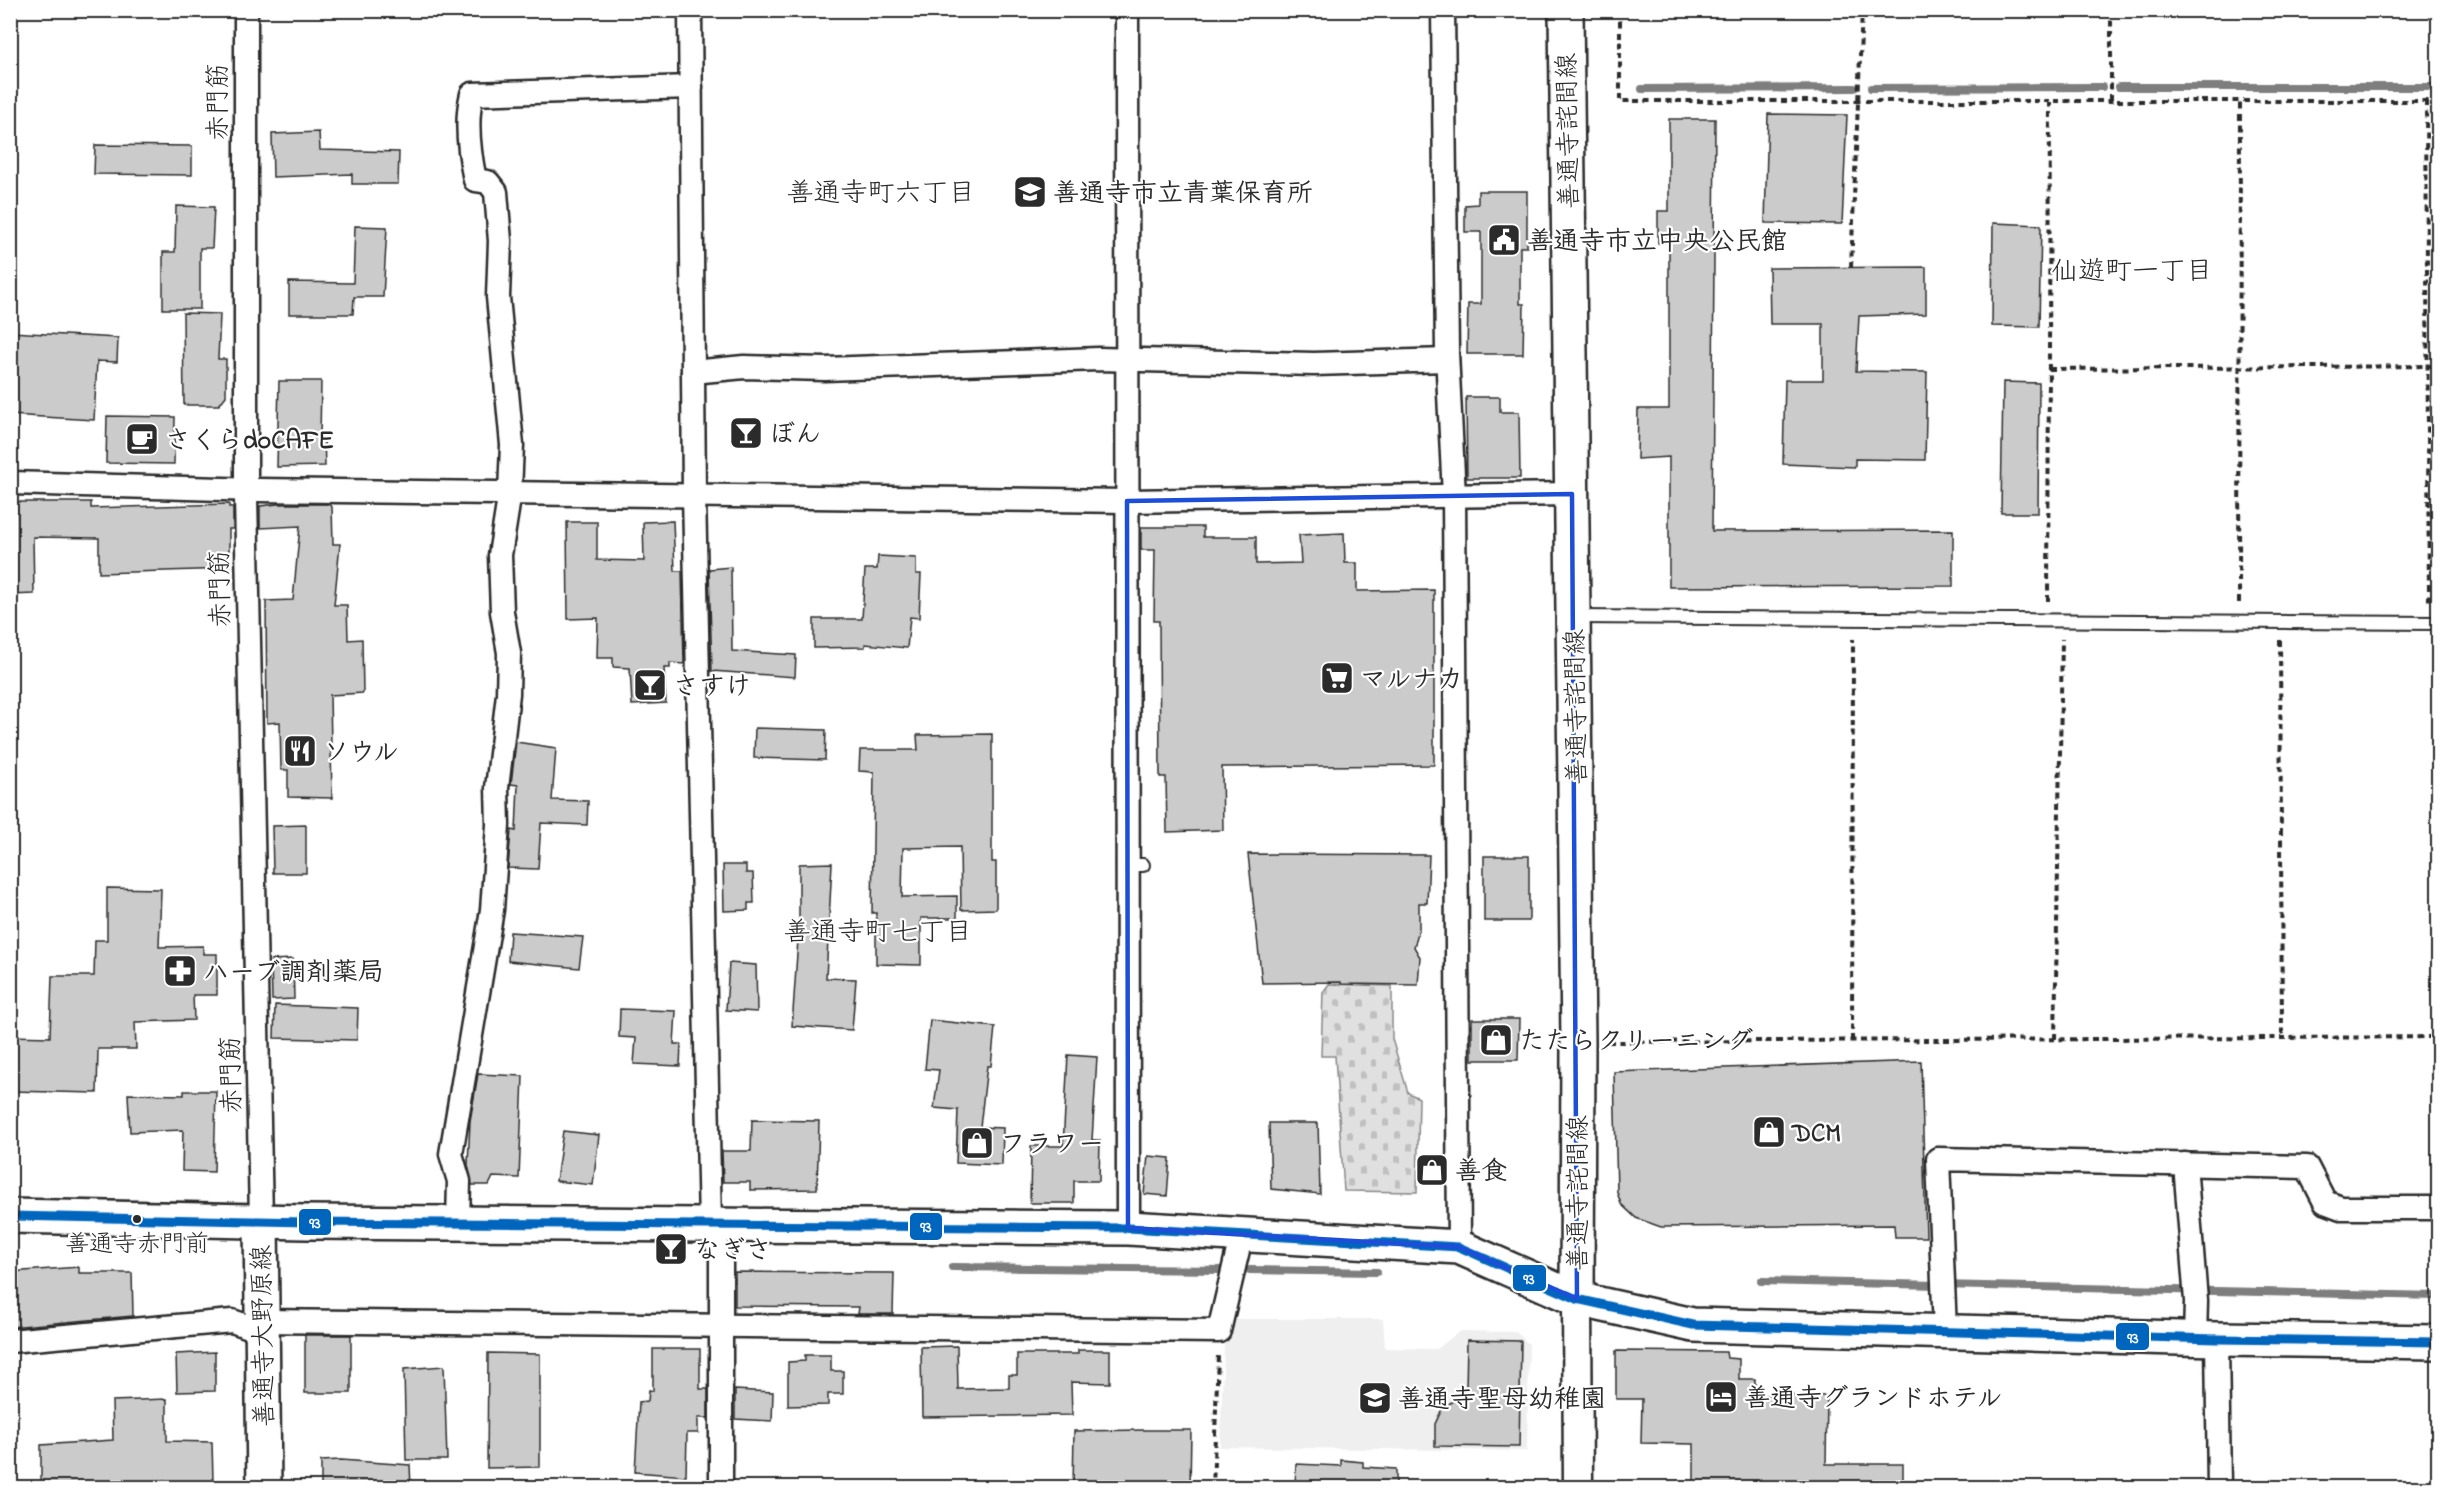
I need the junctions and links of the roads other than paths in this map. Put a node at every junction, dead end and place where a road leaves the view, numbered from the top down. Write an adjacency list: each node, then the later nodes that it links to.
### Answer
1 (246, 10): 11 (street, 赤門筋)
2 (690, 10): 6 (street)
3 (1127, 10): 7 (street)
4 (1443, 10): 8 (street)
5 (1566, 10): 14 (main road, 善通寺詫間線)
6 (691, 87): 9 (street); 12 (street)
7 (1127, 359): 8 (street); 9 (street); 16 (street)
8 (1447, 360): 15 (street)
9 (693, 372): 13 (street)
10 (10, 483): 11 (street)
11 (246, 488): 12 (street); 22 (street, 赤門筋)
12 (510, 492): 13 (street); 23 (street)
13 (694, 494): 16 (street); 24 (street)
14 (1572, 494): 15 (street); 17 (main road, 善通寺詫間線)
15 (1454, 496): 16 (street); 27 (street)
16 (1127, 501): 25 (street)
17 (1574, 617): 18 (lane); 28 (main road, 善通寺詫間線)
18 (2434, 623)
19 (2185, 1164): 20 (street); 31 (street); 32 (street)
20 (2439, 1208)
21 (10, 1216): 22 (main road, 善通寺大野原線)
22 (261, 1219): 23 (main road, 善通寺詫間線); 29 (main road, 善通寺大野原線)
23 (458, 1223): 24 (main road, 善通寺詫間線)
24 (710, 1225): 25 (main road, 善通寺詫間線); 30 (street)
25 (1128, 1228): 26 (main road, 善通寺詫間線)
26 (1242, 1233): 27 (main road, 善通寺詫間線); 30 (street)
27 (1459, 1247): 28 (main road, 善通寺詫間線)
28 (1577, 1299): 31 (main road); 37 (street)
29 (261, 1326): 30 (street); 33 (street); 35 (main road, 善通寺大野原線)
30 (721, 1327): 36 (street)
31 (1946, 1331): 32 (main road)
32 (2206, 1339): 34 (main road); 38 (street)
33 (10, 1341)
34 (2439, 1342)
35 (264, 1488)
36 (721, 1488)
37 (1578, 1488)
38 (2220, 1488)

